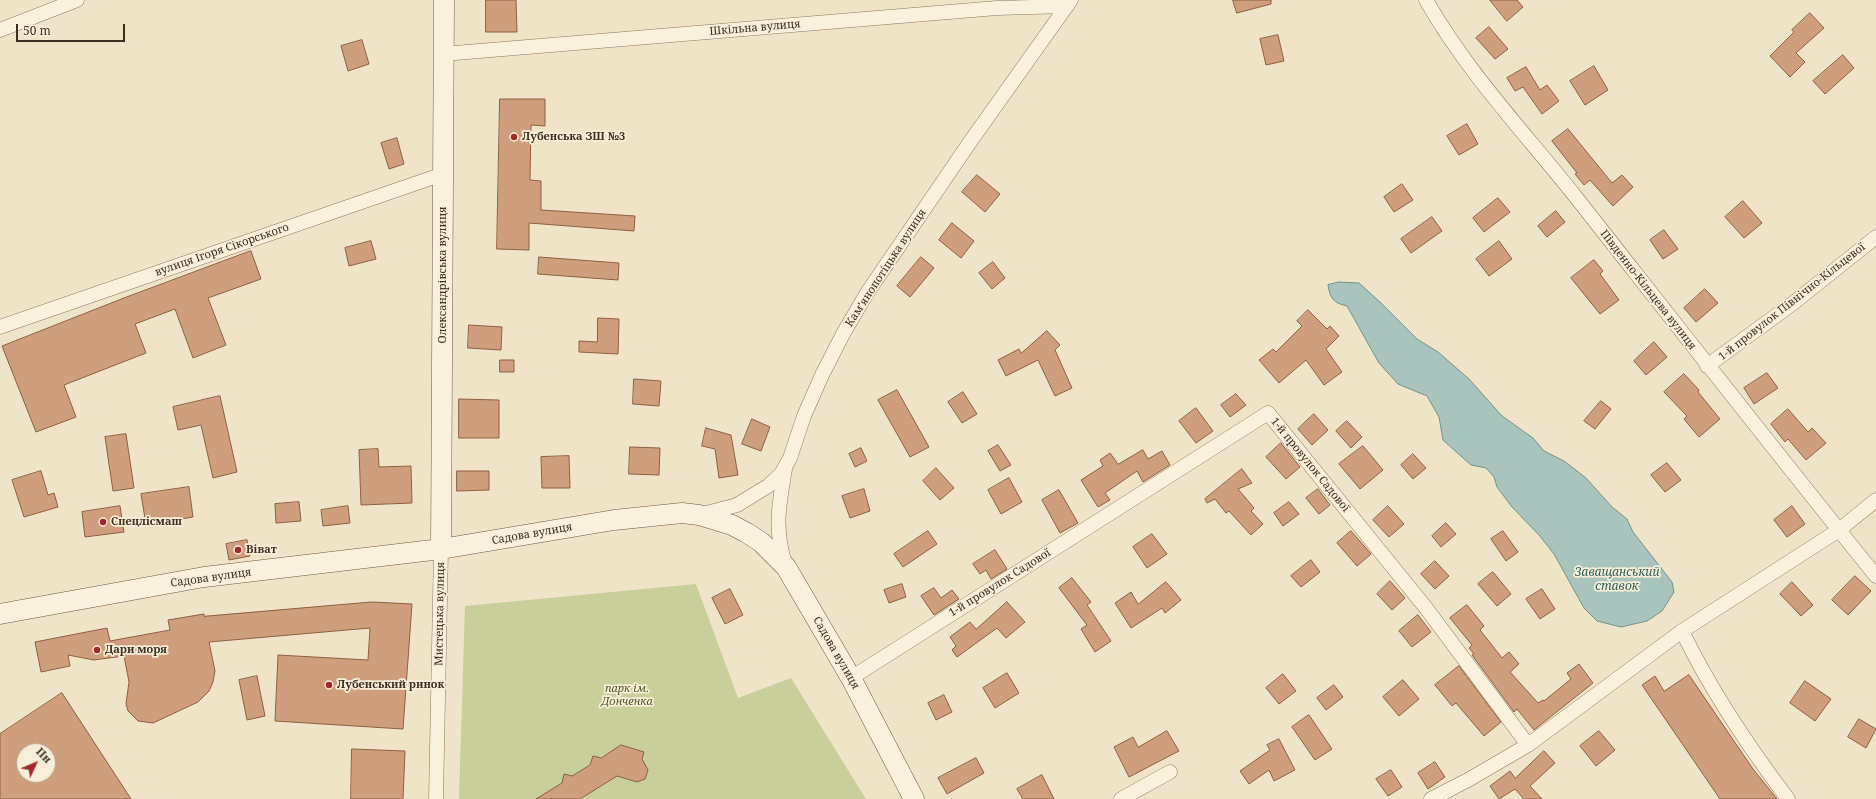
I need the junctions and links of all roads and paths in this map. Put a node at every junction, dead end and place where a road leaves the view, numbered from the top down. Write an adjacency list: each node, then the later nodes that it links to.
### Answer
1 (77, 0): 5 (street)
2 (444, 0): 6 (main road, Олександрівська вулиця)
3 (1426, 0): 10 (street, Південно-Кільцева вулиця)
4 (1069, 3): 6 (street, Шкільна вулиця); 11 (street, Камʼянопотіцька вулиця)
5 (0, 30)
6 (443, 54): 7 (main road, Олександрівська вулиця)
7 (443, 174): 9 (street, вулиця Ігоря Сікорського); 15 (main road, Олександрівська вулиця)
8 (1876, 237): 10 (street, 1-й провулок Північно-Кільцевої)
9 (0, 327)
10 (1708, 366): 14 (street, Південно-Кільцева вулиця)
11 (786, 465): 13 (street, Камʼянопотіцька вулиця); 16 (street)
12 (1876, 500): 14 (street)
13 (699, 515): 15 (main road, Садова вулиця); 16 (main road, Садова вулиця)
14 (1839, 530): 17 (street, Південно-Кільцева вулиця); 19 (street)
15 (441, 550): 18 (main road, Садова вулиця); 23 (street, Мистецька вулиця)
16 (786, 566): 20 (main road, Садова вулиця)
17 (1876, 576)
18 (0, 614)
19 (1682, 631): 21 (street); 27 (street)
20 (851, 678): 21 (street, 1-й провулок Садової); 24 (main road, Садова вулиця)
21 (1528, 745): 26 (street)
22 (1170, 772): 25 (street)
23 (436, 799)
24 (914, 799)
25 (1121, 799)
26 (1432, 799)
27 (1788, 799)

